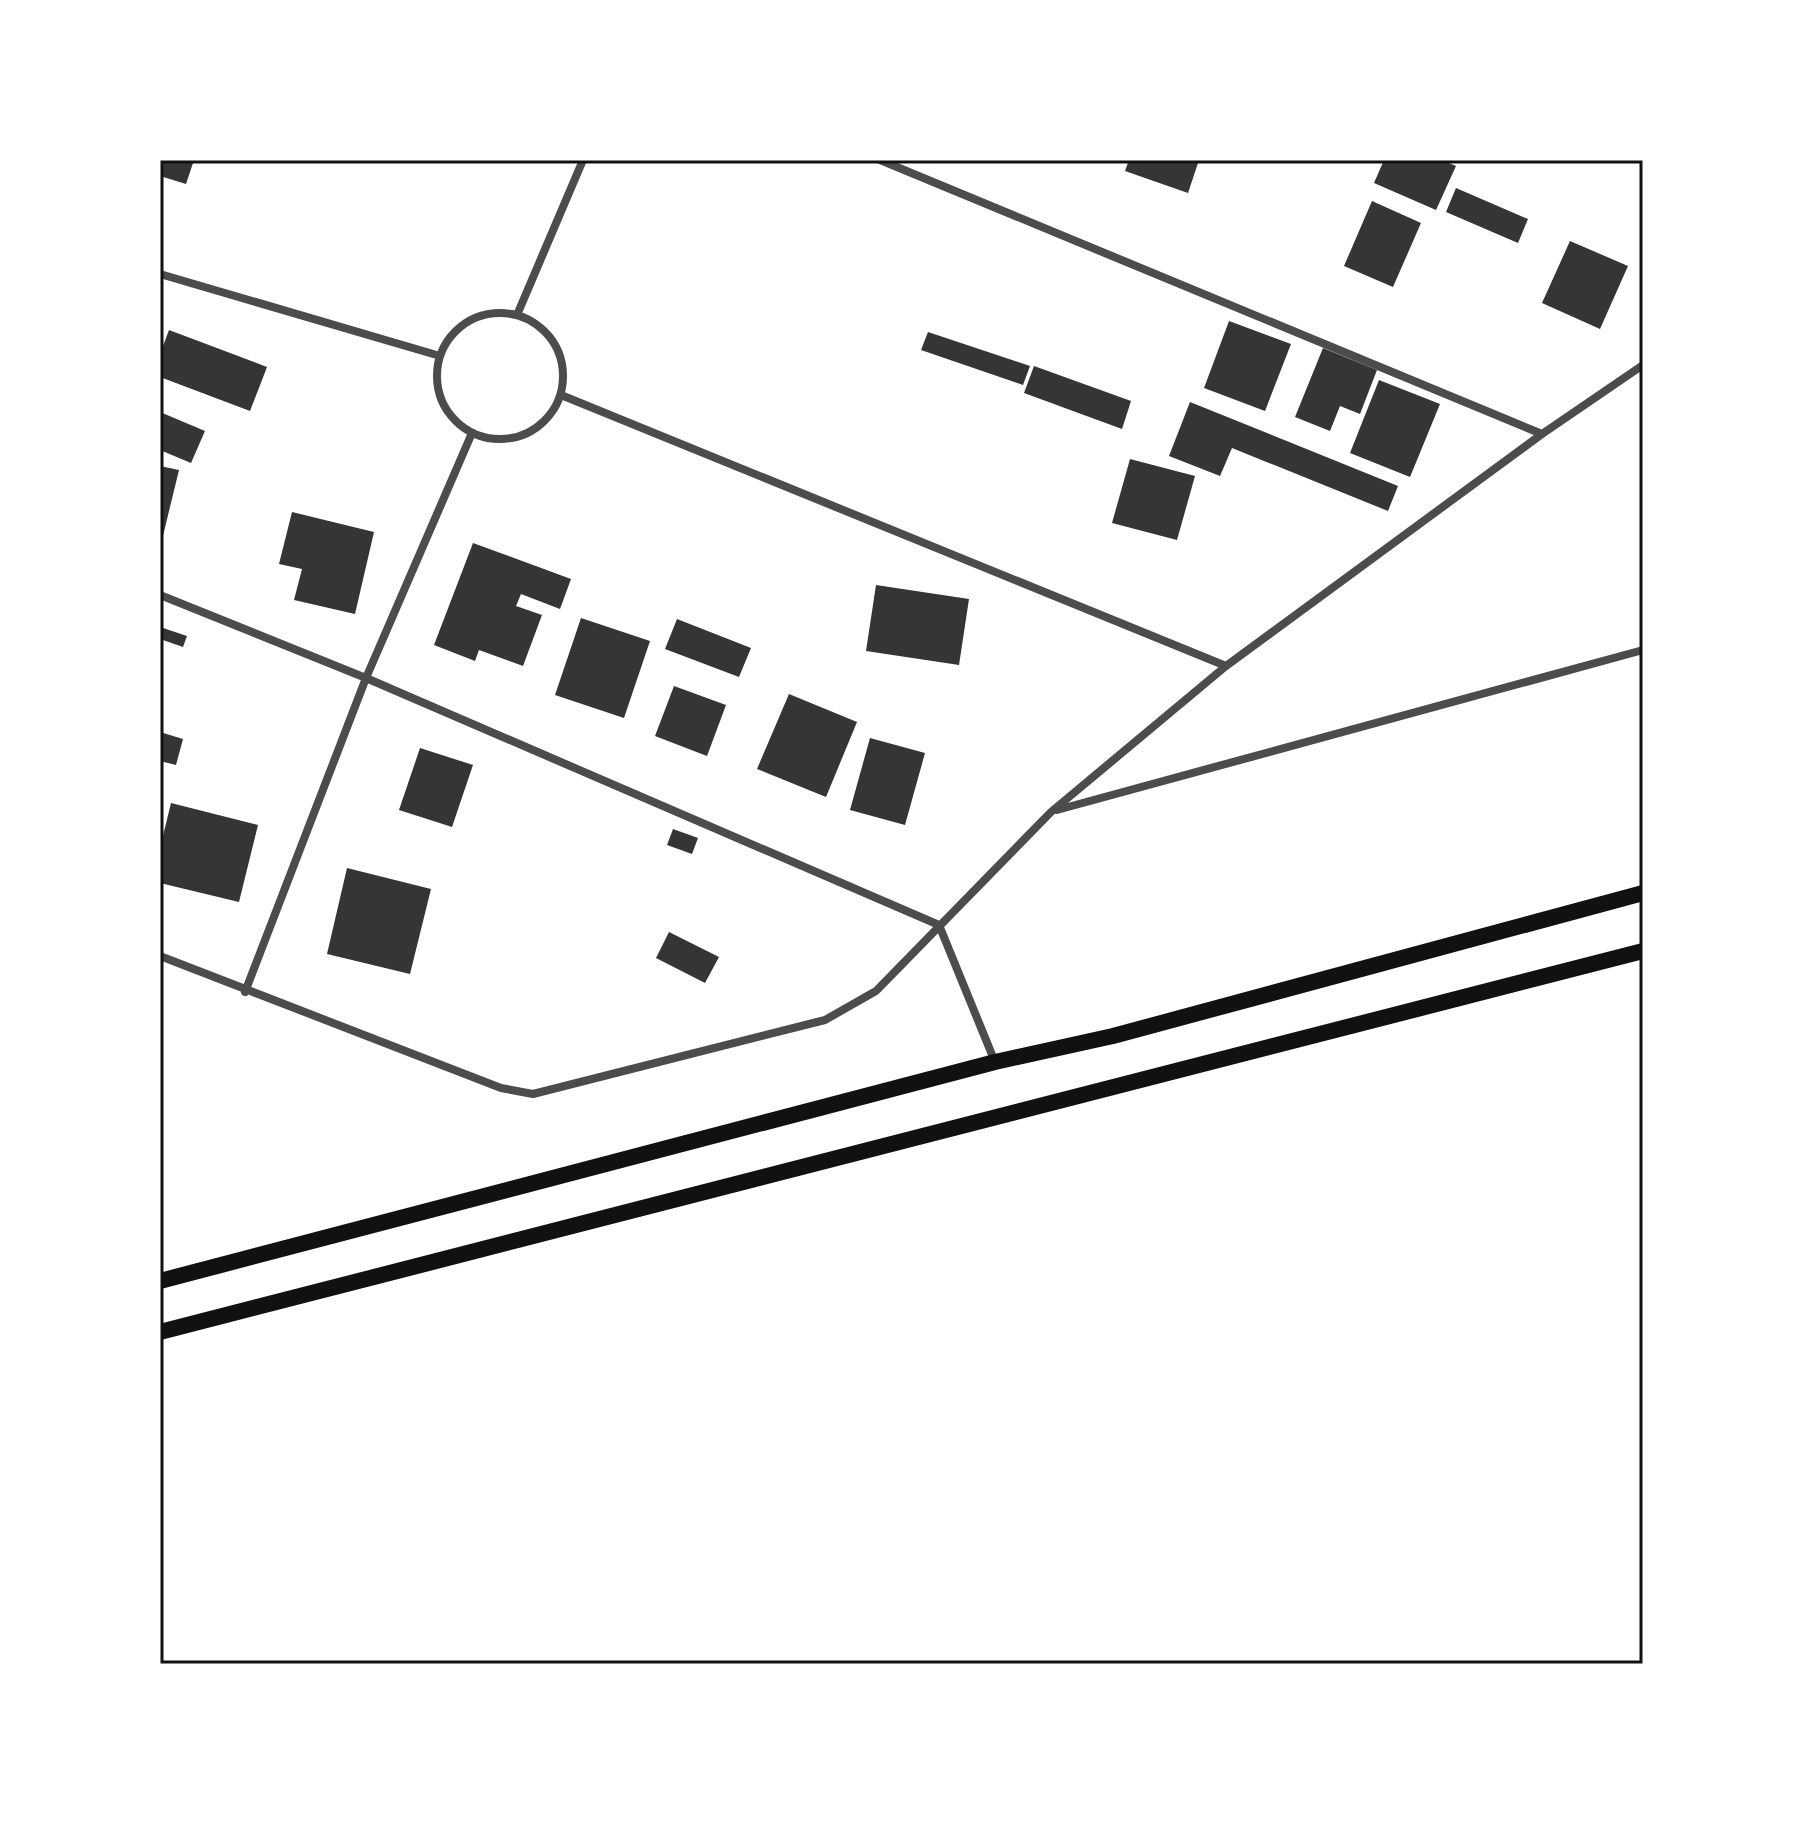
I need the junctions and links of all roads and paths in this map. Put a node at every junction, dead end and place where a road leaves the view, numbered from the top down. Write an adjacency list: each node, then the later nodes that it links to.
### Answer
1 (583, 160): 4 (street)
2 (880, 160): 9 (street)
3 (160, 274): 5 (street)
4 (517, 315): 5 (street); 7 (street)
5 (440, 356): 8 (street)
6 (1643, 365): 9 (street)
7 (561, 395): 8 (street); 12 (street)
8 (472, 433): 13 (street)
9 (1542, 434): 12 (street)
10 (160, 595): 13 (street)
11 (1643, 650): 14 (street)
12 (1226, 666): 14 (street)
13 (366, 678): 16 (street); 19 (street)
14 (1051, 812): 16 (street)
15 (1643, 893): 20 (main road)
16 (939, 925): 19 (street); 20 (street)
17 (1643, 951): 22 (main road)
18 (160, 956): 19 (street)
19 (245, 992)
20 (995, 1062): 21 (main road)
21 (160, 1281)
22 (160, 1332)

